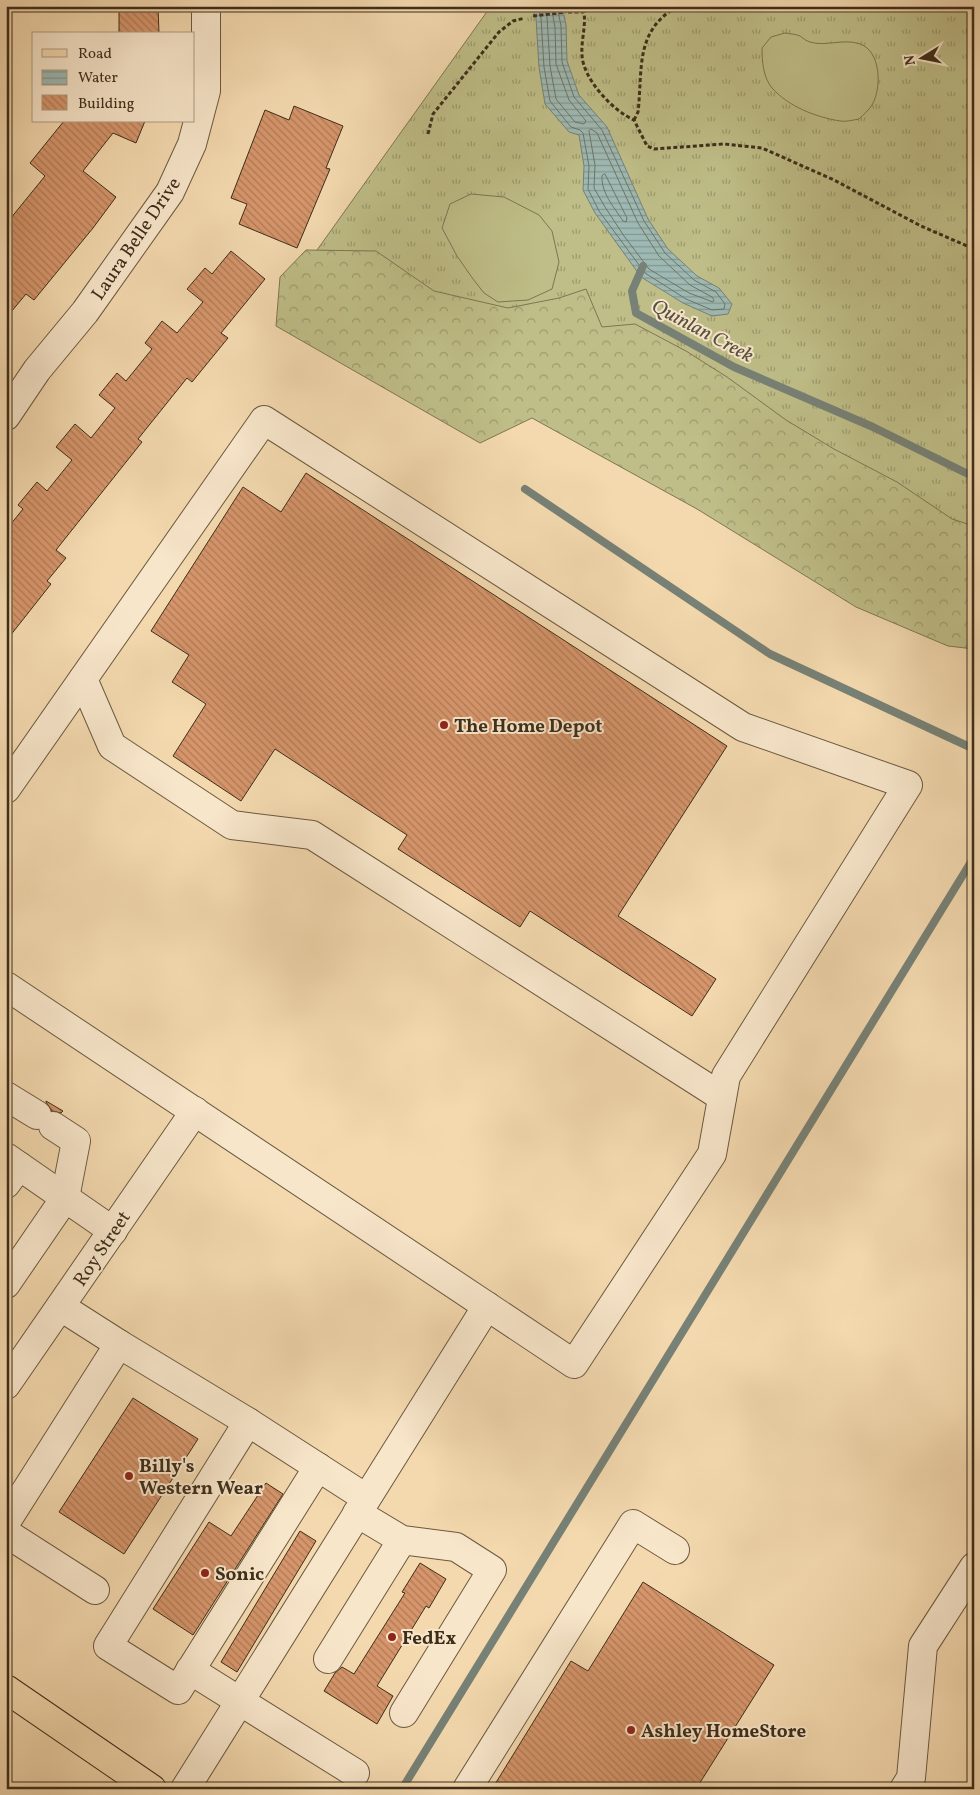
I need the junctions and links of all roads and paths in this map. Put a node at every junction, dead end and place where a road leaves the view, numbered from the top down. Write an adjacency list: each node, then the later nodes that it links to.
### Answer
1 (206, 6): 8 (street, Laura Belle Drive)
2 (678, 6): 5 (path)
3 (533, 16): 5 (path)
4 (525, 18): 6 (path)
5 (634, 120): 7 (path)
6 (428, 134)
7 (974, 249)
8 (6, 416)
9 (83, 679): 10 (street); 13 (street); 13 (street)
10 (6, 789)
11 (6, 986): 14 (street)
12 (6, 1096): 16 (street)
13 (722, 1097): 19 (street)
14 (195, 1111): 17 (street, Roy Street); 19 (street)
15 (10, 1169): 16 (street)
16 (65, 1198): 17 (street); 18 (street)
17 (113, 1231): 20 (street, Roy Street)
18 (6, 1284)
19 (486, 1306): 25 (street)
20 (61, 1307): 21 (street); 22 (street, Roy Street)
21 (119, 1344): 23 (street); 26 (street)
22 (10, 1371)
23 (248, 1422): 24 (street); 33 (street)
24 (318, 1467): 25 (street); 33 (street)
25 (362, 1505): 28 (street); 35 (street)
26 (6, 1522)
27 (6, 1533): 31 (street)
28 (402, 1540): 32 (street); 36 (street)
29 (675, 1550): 40 (street)
30 (974, 1567): 41 (street)
31 (95, 1590)
32 (328, 1659)
33 (190, 1670): 35 (street)
34 (6, 1689): 38 (main road)
35 (239, 1701): 37 (street); 39 (street)
36 (404, 1713)
37 (355, 1773)
38 (152, 1789)
39 (185, 1789)
40 (467, 1789)
41 (904, 1789)

